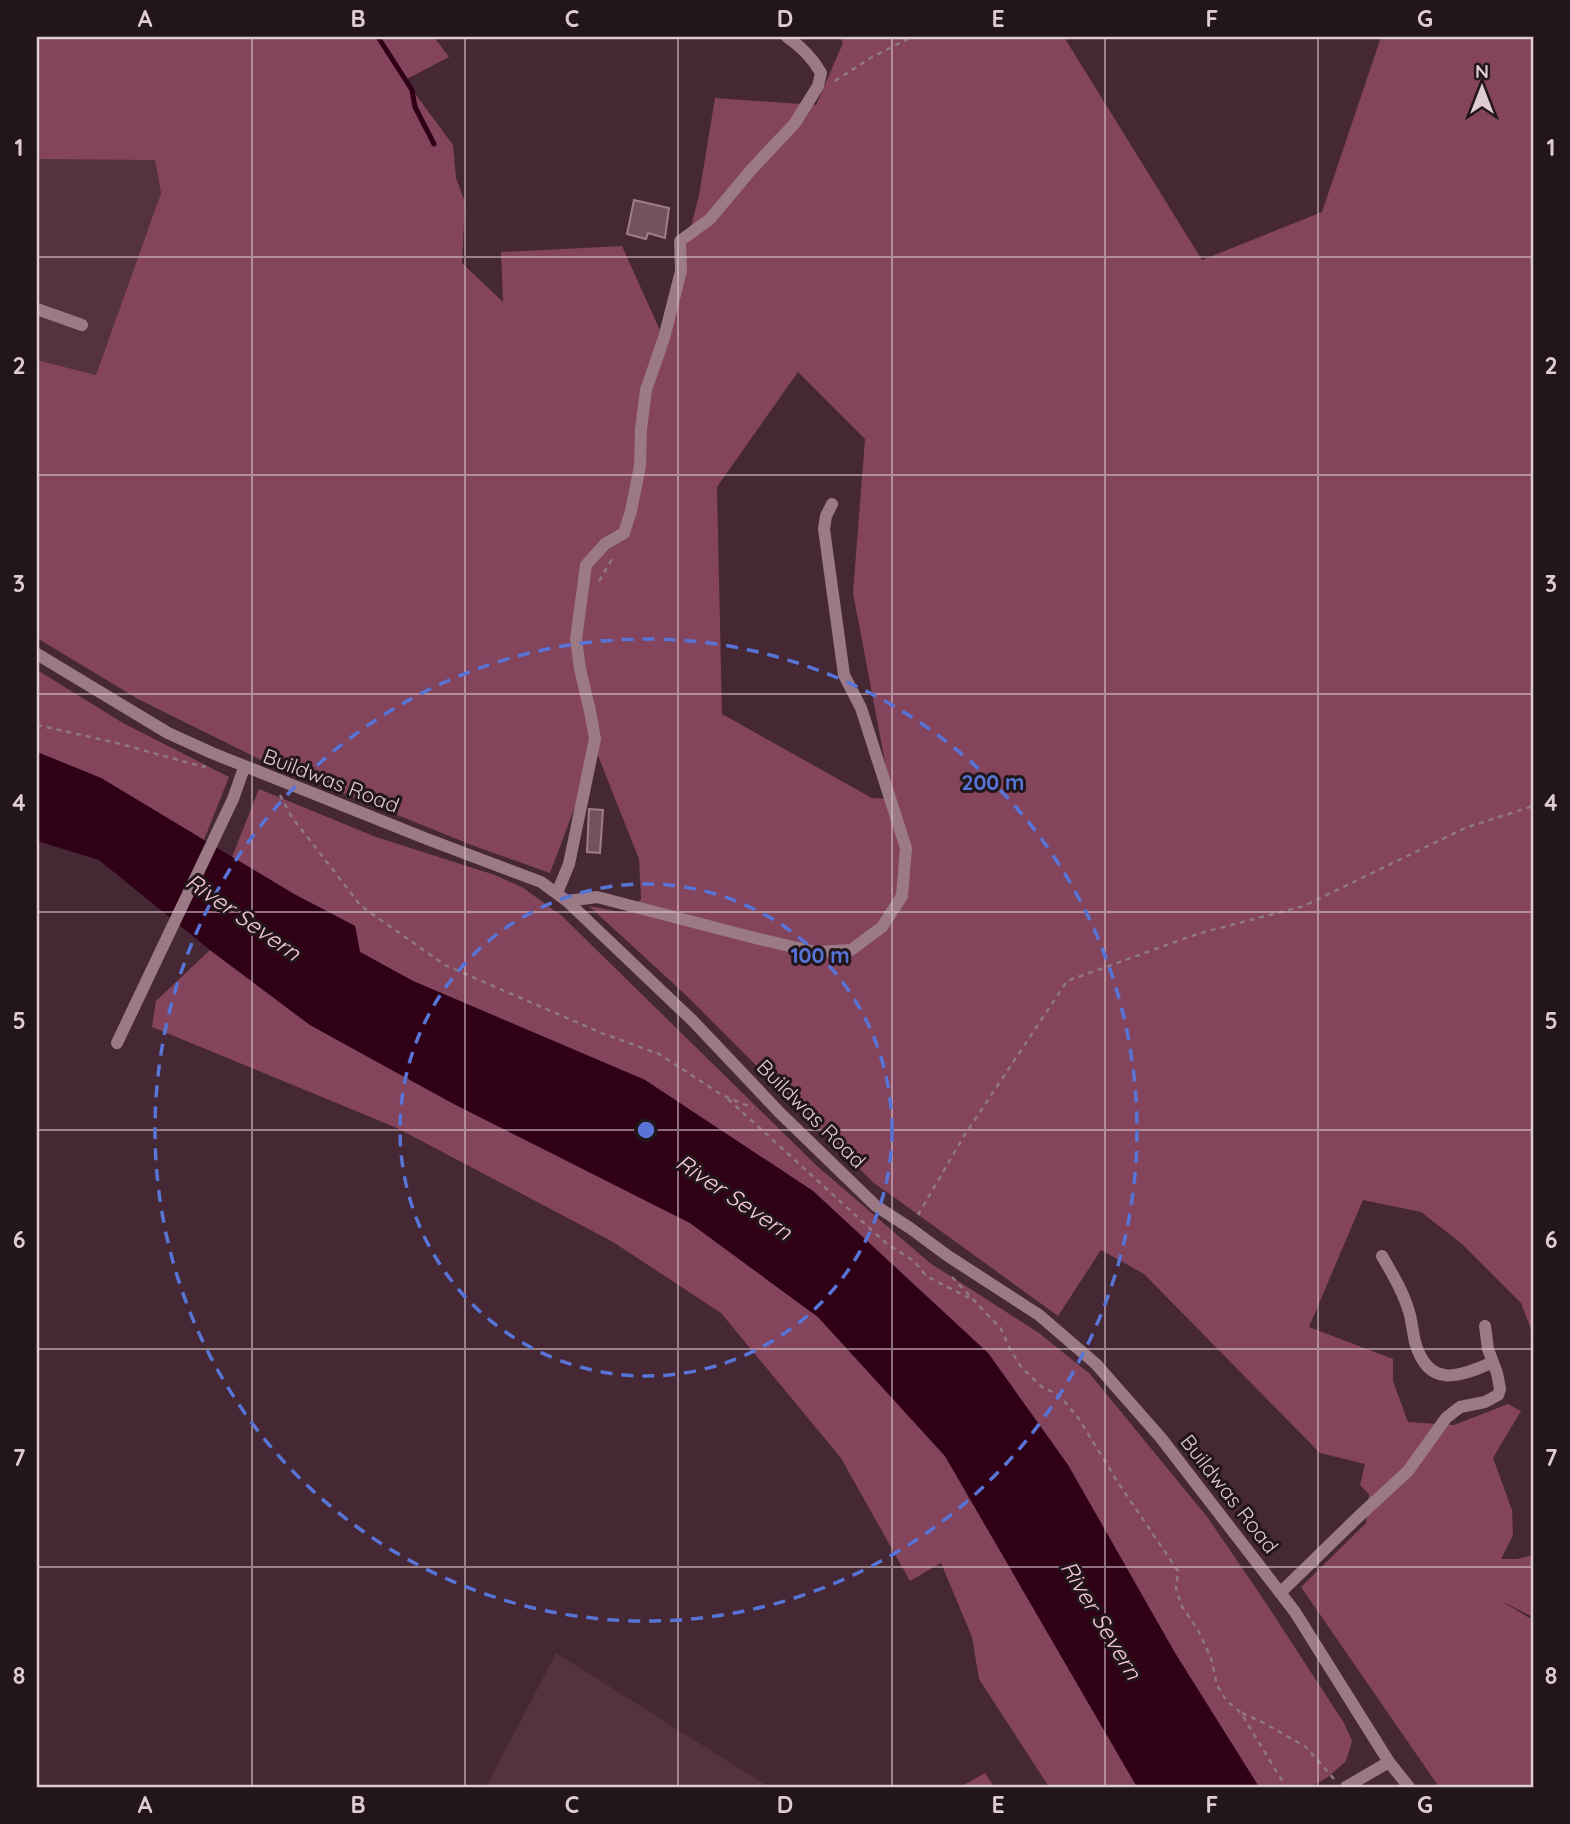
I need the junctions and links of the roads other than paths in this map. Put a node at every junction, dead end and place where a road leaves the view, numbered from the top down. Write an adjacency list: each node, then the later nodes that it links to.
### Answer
1 (787, 37): 7 (street)
2 (37, 309): 3 (street)
3 (82, 325)
4 (832, 504): 7 (street)
5 (37, 654): 6 (street, Buildwas Road)
6 (244, 768): 7 (street, Buildwas Road); 8 (street)
7 (562, 897): 12 (street, Buildwas Road)
8 (117, 1043)
9 (1382, 1256): 11 (street)
10 (1485, 1326): 11 (street)
11 (1493, 1362): 12 (street)
12 (1280, 1593): 13 (street, Buildwas Road)
13 (1389, 1762): 14 (street); 15 (street, Buildwas Road)
14 (1346, 1787)
15 (1409, 1787)

